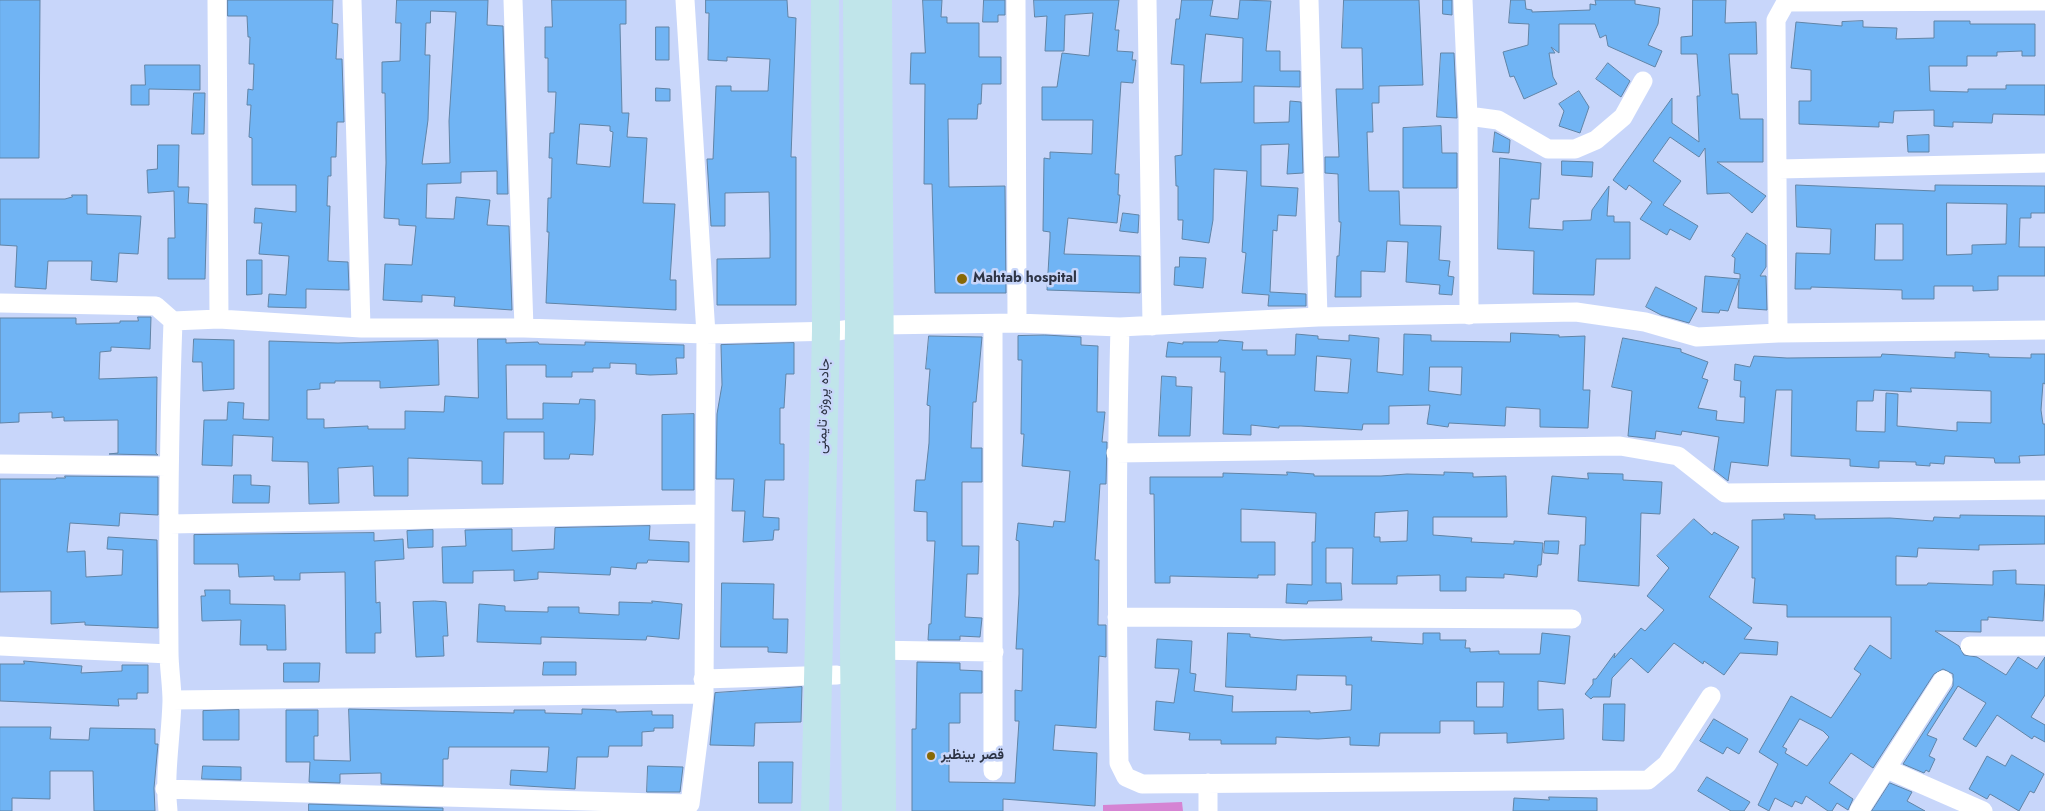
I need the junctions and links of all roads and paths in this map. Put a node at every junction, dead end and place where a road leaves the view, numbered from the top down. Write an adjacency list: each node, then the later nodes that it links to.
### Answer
1 (217, 0): 21 (street)
2 (352, 0): 27 (street)
3 (513, 0): 28 (street)
4 (685, 0): 32 (street)
5 (825, 0): 29 (main road, جاده پروژه تایمنی)
6 (840, 0): 29 (main road, جاده پروژه تایمنی)
7 (857, 0): 29 (main road, جاده پروژه تایمنی)
8 (878, 0): 29 (main road, جاده پروژه تایمنی)
9 (1016, 0): 23 (street)
10 (1146, 0): 25 (street)
11 (1308, 0): 20 (street)
12 (1463, 0): 15 (street)
13 (2045, 1): 17 (street)
14 (1643, 81): 15 (street)
15 (1468, 116): 19 (street)
16 (2045, 163): 17 (street)
17 (1778, 169): 31 (street)
18 (0, 302): 22 (street)
19 (1469, 315): 20 (street); 31 (street)
20 (1318, 317): 25 (street)
21 (219, 319): 22 (street); 27 (street)
22 (173, 321): 35 (street)
23 (1017, 323): 24 (street); 26 (street)
24 (993, 325): 29 (street); 45 (street)
25 (1152, 326): 26 (street)
26 (1120, 327): 33 (street)
27 (360, 328): 28 (street)
28 (524, 328): 32 (street)
29 (850, 329): 32 (street); 44 (main road, جاده پروژه تایمنی); 47 (main road, جاده پروژه تایمنی)
30 (2045, 330): 31 (street)
31 (1778, 333)
32 (706, 334): 37 (street)
33 (1116, 453): 36 (street); 39 (street)
34 (0, 464): 35 (street)
35 (168, 466): 38 (street)
36 (2045, 490)
37 (703, 514): 38 (street); 49 (street)
38 (170, 524): 46 (street)
39 (1117, 617): 40 (street); 54 (street)
40 (1572, 620)
41 (0, 646): 46 (street)
42 (1970, 646): 43 (street)
43 (2045, 646)
44 (867, 650): 45 (street); 60 (main road, جاده پروژه تایمنی); 61 (main road, جاده پروژه تایمنی)
45 (994, 652): 53 (street)
46 (169, 654): 51 (street)
47 (827, 676): 49 (street); 58 (main road, جاده پروژه تایمنی); 59 (main road, جاده پروژه تایمنی)
48 (1943, 680): 52 (street)
49 (703, 686): 51 (street); 56 (street)
50 (1711, 696): 54 (street)
51 (172, 700): 55 (street)
52 (1887, 769): 63 (street); 64 (street)
53 (993, 771)
54 (1208, 783): 62 (street)
55 (165, 789): 56 (street); 57 (street)
56 (508, 804)
57 (168, 811)
58 (815, 811)
59 (839, 811)
60 (856, 811)
61 (882, 811)
62 (1208, 811)
63 (1859, 811)
64 (1983, 811)

